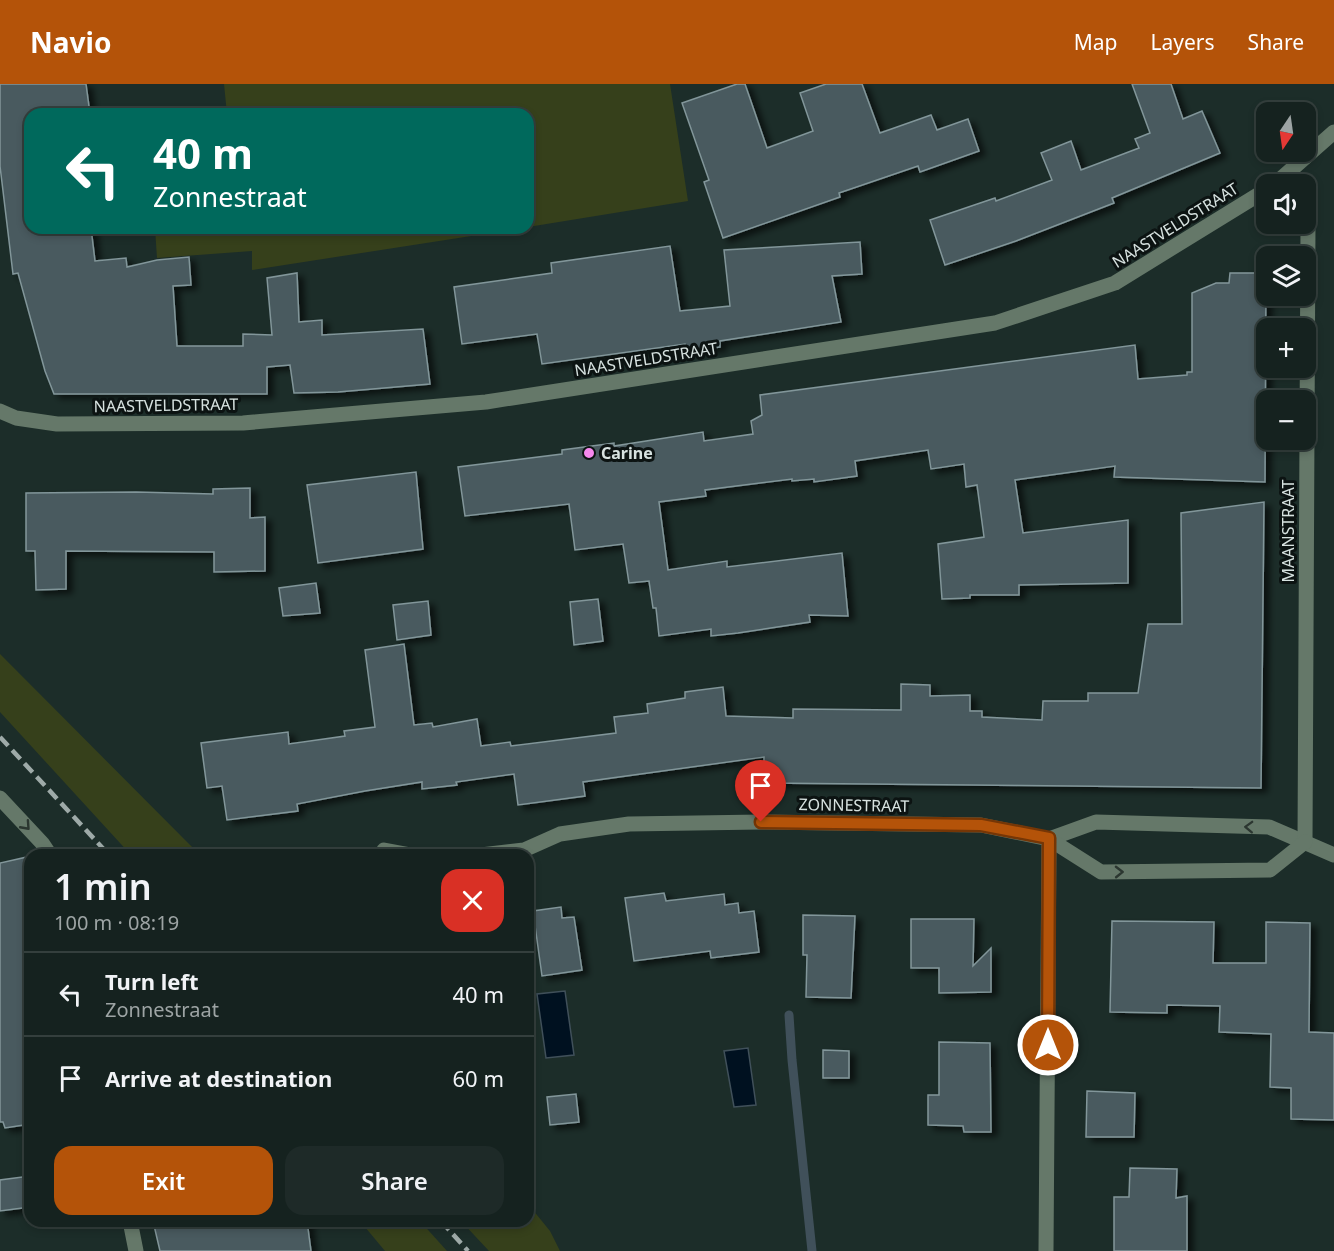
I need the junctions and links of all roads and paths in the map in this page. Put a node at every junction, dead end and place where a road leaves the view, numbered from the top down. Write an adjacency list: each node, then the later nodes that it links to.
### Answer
1 (1334, 132): 2 (street)
2 (1286, 174)
3 (1256, 196): 5 (street, NAASTVELDSTRAAT)
4 (1308, 234): 8 (street, MAANSTRAAT)
5 (0, 411)
6 (0, 798): 9 (street, one-way to 9)
7 (1049, 838): 8 (street, ZONNESTRAAT, one-way to 7); 8 (street, ZONNESTRAAT, one-way to 8); 10 (street, ZONNESTRAAT); 14 (street)
8 (1305, 842): 11 (street, ZONNESTRAAT)
9 (46, 849)
10 (526, 849)
11 (1334, 855)
12 (131, 1227): 13 (street)
13 (136, 1251)
14 (1046, 1251)

